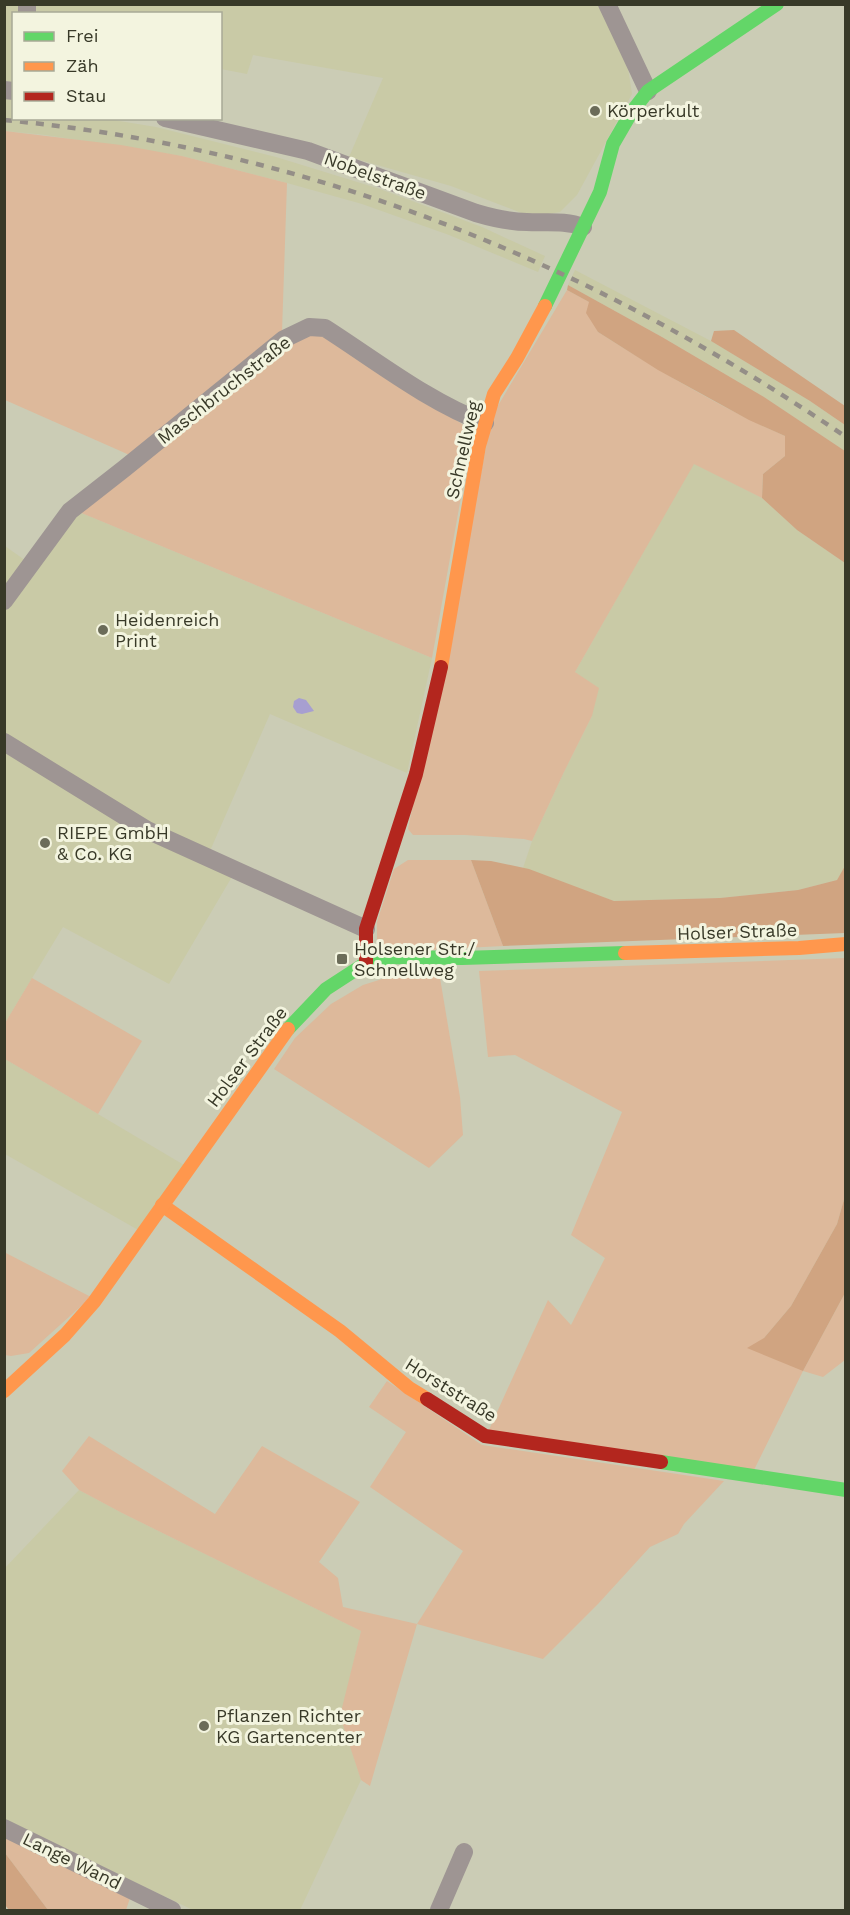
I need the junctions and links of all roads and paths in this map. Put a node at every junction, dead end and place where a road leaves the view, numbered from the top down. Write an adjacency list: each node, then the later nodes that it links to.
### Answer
1 (607, 4): 3 (street)
2 (777, 4): 3 (street, Schnellweg)
3 (648, 90): 5 (street, Schnellweg)
4 (174, 120): 5 (street, Nobelstraße)
5 (584, 227): 6 (street, Schnellweg)
6 (484, 423): 7 (street, Maschbruchstraße); 9 (street, Schnellweg)
7 (4, 601)
8 (4, 742): 9 (street)
9 (366, 929): 11 (street, Schnellweg)
10 (846, 944): 11 (street, Holser Straße)
11 (366, 963): 12 (street, Holser Straße)
12 (162, 1205): 13 (street, Holser Straße); 14 (street, Horststraße)
13 (8, 1383)
14 (846, 1490)
15 (4, 1828): 17 (street, Lange Wand)
16 (464, 1852): 19 (street)
17 (145, 1904): 18 (street, Lange Wand)
18 (172, 1911)
19 (439, 1911)

